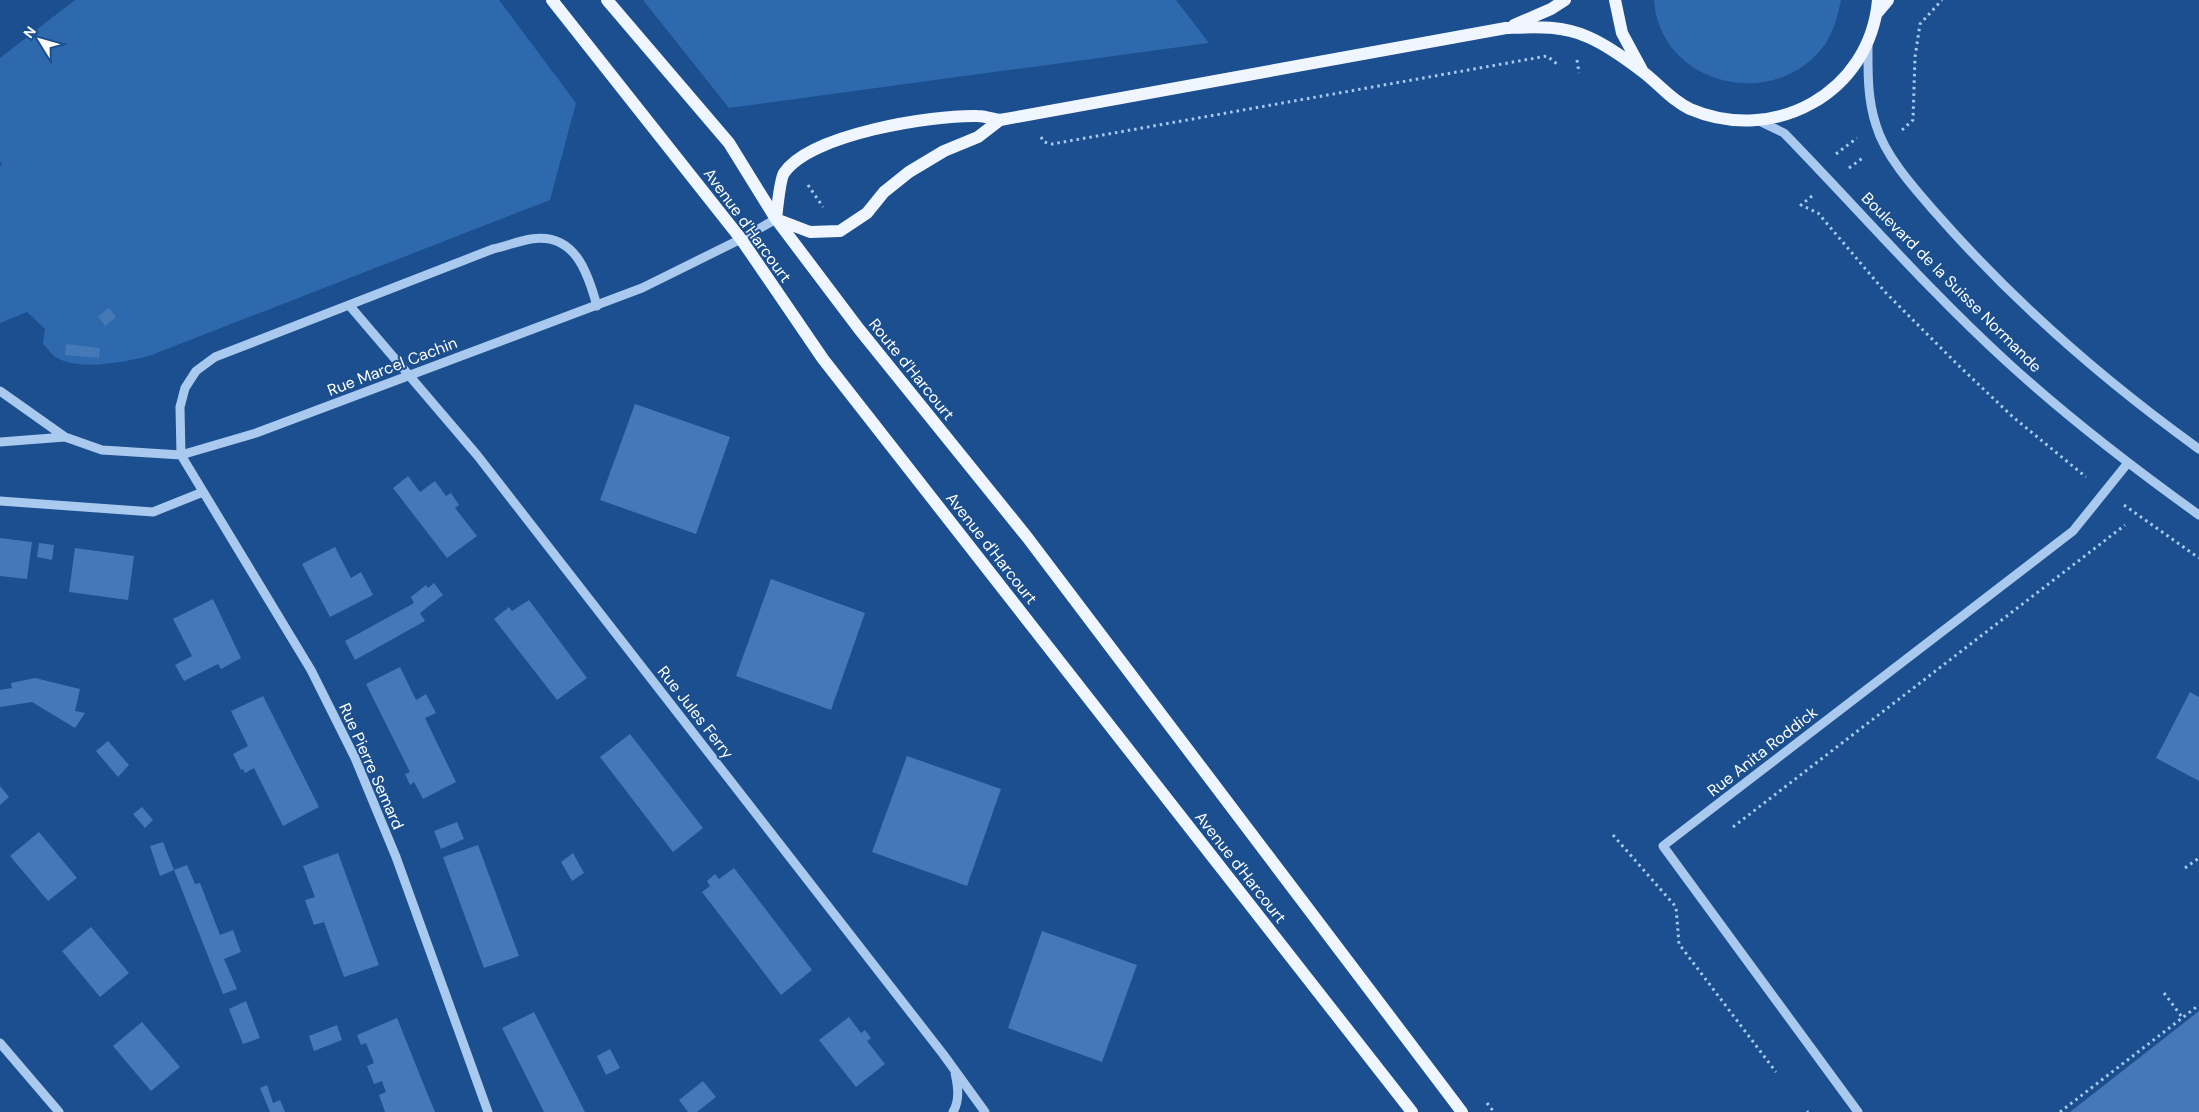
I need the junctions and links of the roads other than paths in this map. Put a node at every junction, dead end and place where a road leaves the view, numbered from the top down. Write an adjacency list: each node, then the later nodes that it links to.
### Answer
1 (552, 0): 14 (main road, Avenue d'Harcourt)
2 (607, 0): 13 (main road, Avenue d'Harcourt)
3 (1566, 0): 8 (main road)
4 (1615, 0): 10 (main road)
5 (1878, 0): 7 (main road)
6 (1888, 0): 7 (main road)
7 (1877, 13): 9 (main road)
8 (1506, 28): 10 (main road); 11 (main road)
9 (1868, 42): 12 (main road); 21 (street)
10 (1644, 72): 12 (main road)
11 (1000, 120): 13 (main road); 13 (main road)
12 (1759, 121): 23 (street, Boulevard de la Suisse Normande)
13 (776, 219): 14 (street, Rue Marcel Cachin); 27 (main road, Route d'Harcourt)
14 (741, 239): 16 (street, Rue Marcel Cachin); 34 (main road, Avenue d'Harcourt)
15 (349, 305): 16 (street); 17 (street, Rue Jules Ferry); 22 (street)
16 (597, 306): 17 (street, Rue Marcel Cachin)
17 (410, 375): 22 (street, Rue Marcel Cachin); 29 (street, Rue Jules Ferry)
18 (0, 391): 19 (street)
19 (65, 437): 20 (street, Rue Marcel Cachin); 22 (street, Rue Marcel Cachin)
20 (0, 442)
21 (2199, 449)
22 (181, 455): 24 (street, Rue Pierre Semard)
23 (2127, 464): 26 (street, Boulevard de la Suisse Normande); 36 (street, Rue Anita Roddick)
24 (204, 492): 25 (street); 31 (street, Rue Pierre Semard)
25 (0, 501)
26 (2199, 515)
27 (1028, 537): 35 (main road, Avenue d'Harcourt)
28 (0, 1043): 30 (street)
29 (954, 1071): 32 (street); 33 (street, Rue Jules Ferry)
30 (59, 1112)
31 (488, 1112)
32 (953, 1112)
33 (986, 1112)
34 (1412, 1112)
35 (1462, 1112)
36 (1858, 1112)

